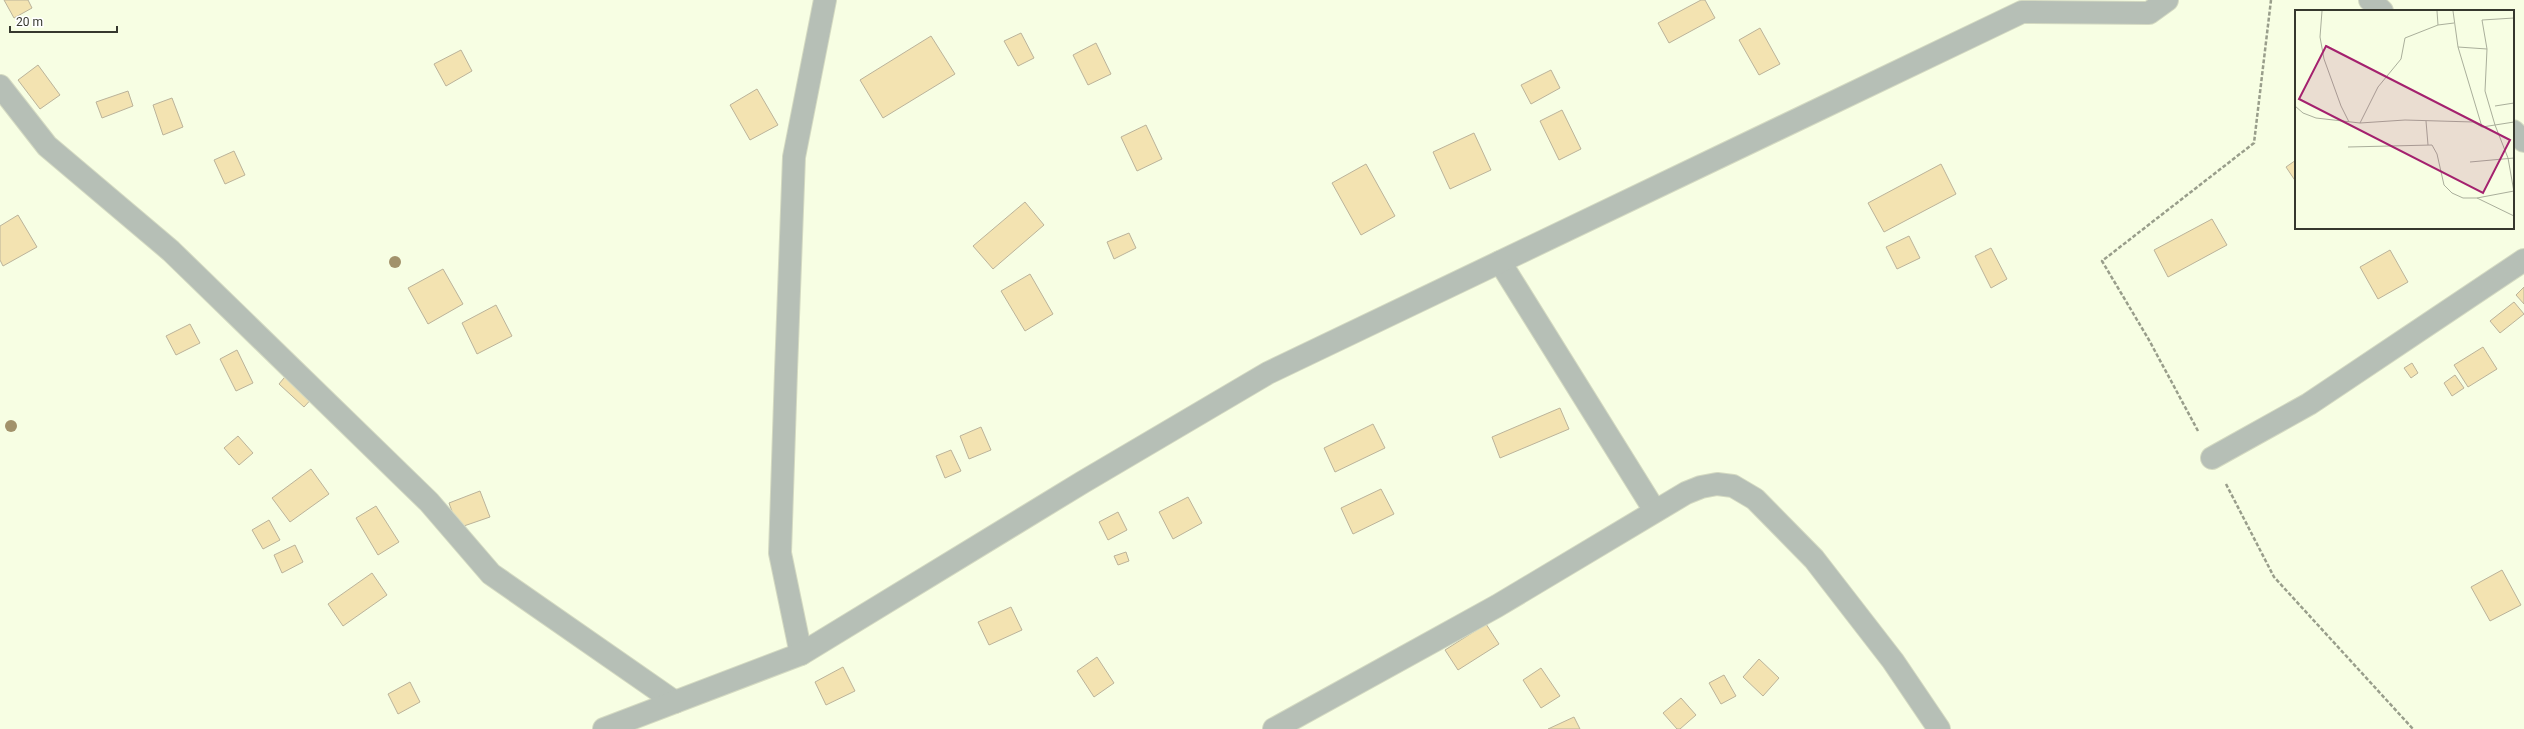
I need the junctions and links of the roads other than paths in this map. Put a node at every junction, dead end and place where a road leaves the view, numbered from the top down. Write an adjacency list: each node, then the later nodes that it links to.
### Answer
1 (825, 0): 13 (street)
2 (2167, 0): 4 (street)
3 (2370, 0): 5 (street)
4 (2142, 7): 10 (street)
5 (2381, 10)
6 (0, 86): 14 (street)
7 (2514, 132): 8 (street)
8 (2524, 141)
9 (2524, 260): 11 (street)
10 (1500, 262): 12 (street); 13 (street)
11 (2212, 458)
12 (1655, 511): 16 (street); 17 (street)
13 (801, 654): 14 (street)
14 (675, 702): 15 (street)
15 (604, 729)
16 (1274, 729)
17 (1939, 729)

